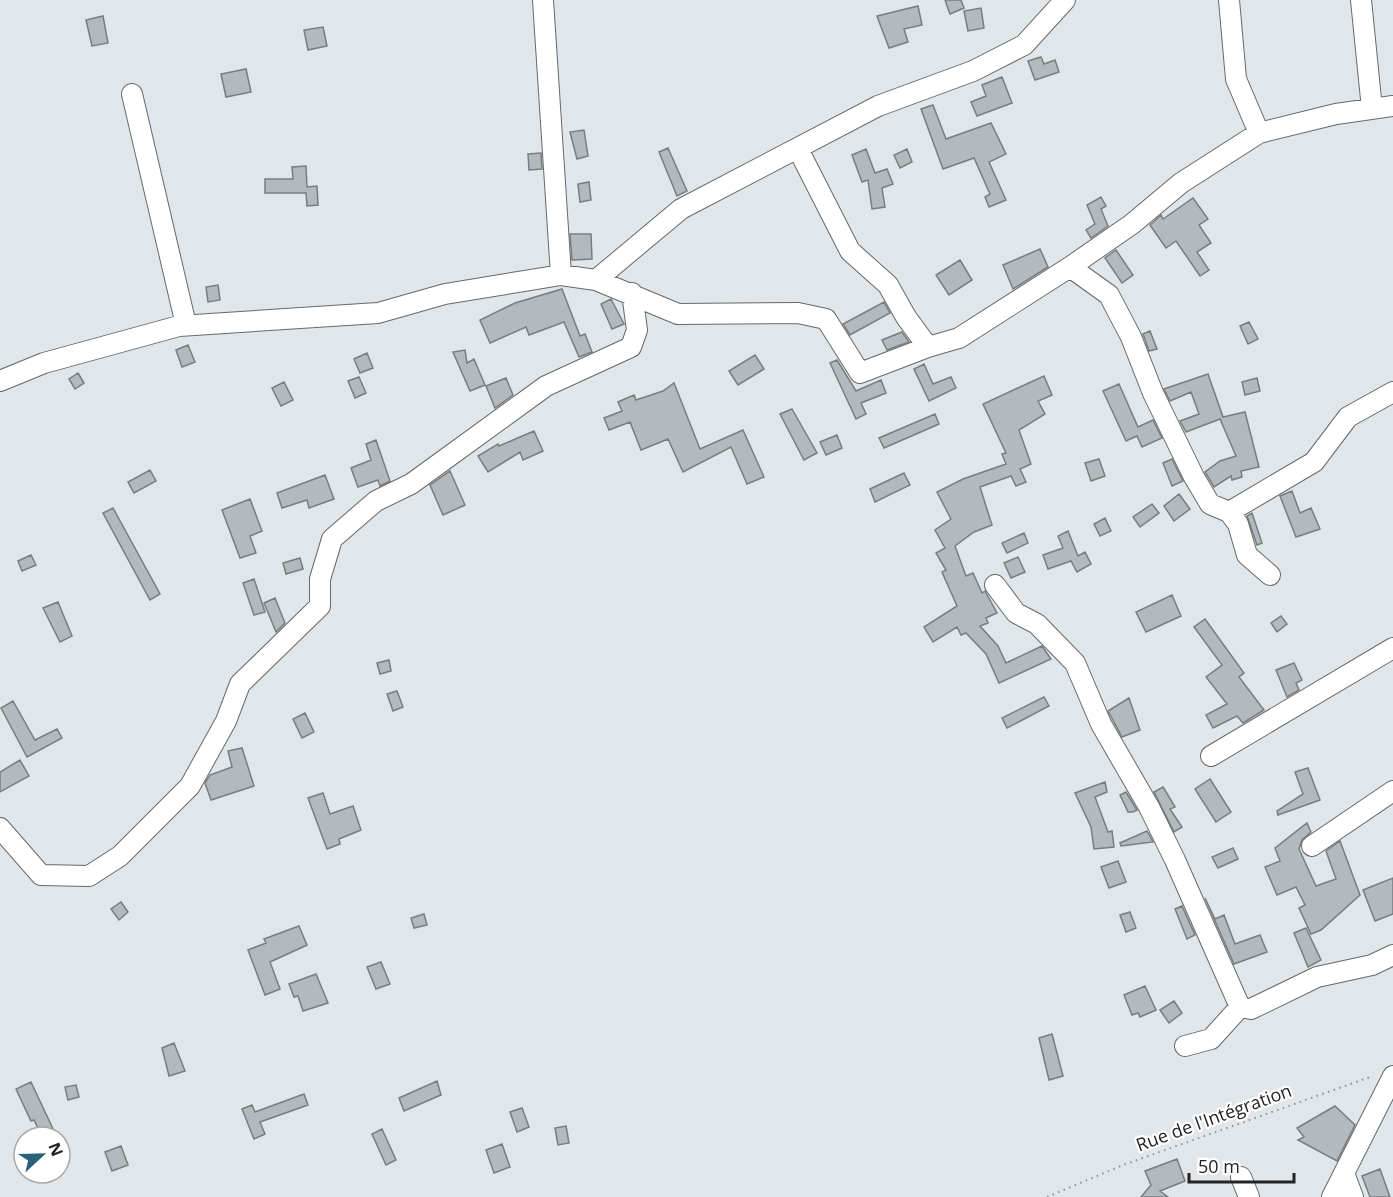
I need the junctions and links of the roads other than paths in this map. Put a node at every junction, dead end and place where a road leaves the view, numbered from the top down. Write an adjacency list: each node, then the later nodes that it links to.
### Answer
1 (543, 0): 11 (street)
2 (1065, 0): 9 (street)
3 (1229, 0): 8 (street)
4 (1360, 0): 7 (street)
5 (132, 94): 14 (street)
6 (1393, 106): 7 (street)
7 (1372, 109): 8 (street)
8 (1258, 133): 10 (street)
9 (798, 150): 12 (street); 15 (street)
10 (1070, 267): 15 (street); 18 (street)
11 (561, 275): 12 (street); 14 (street)
12 (596, 280): 13 (street)
13 (632, 293): 15 (street); 24 (street)
14 (186, 325): 16 (street)
15 (928, 347)
16 (0, 381)
17 (1393, 392): 18 (street)
18 (1229, 512): 19 (street)
19 (1270, 575)
20 (994, 585): 27 (street)
21 (1393, 648): 22 (street)
22 (1211, 756)
23 (1393, 791): 25 (street)
24 (0, 828)
25 (1312, 846)
26 (1393, 955): 27 (street)
27 (1240, 1007): 28 (street)
28 (1185, 1046)
29 (1388, 1074): 30 (street)
30 (1344, 1173): 33 (street); 34 (street)
31 (1241, 1177): 32 (street)
32 (1249, 1197)
33 (1332, 1197)
34 (1353, 1197)

